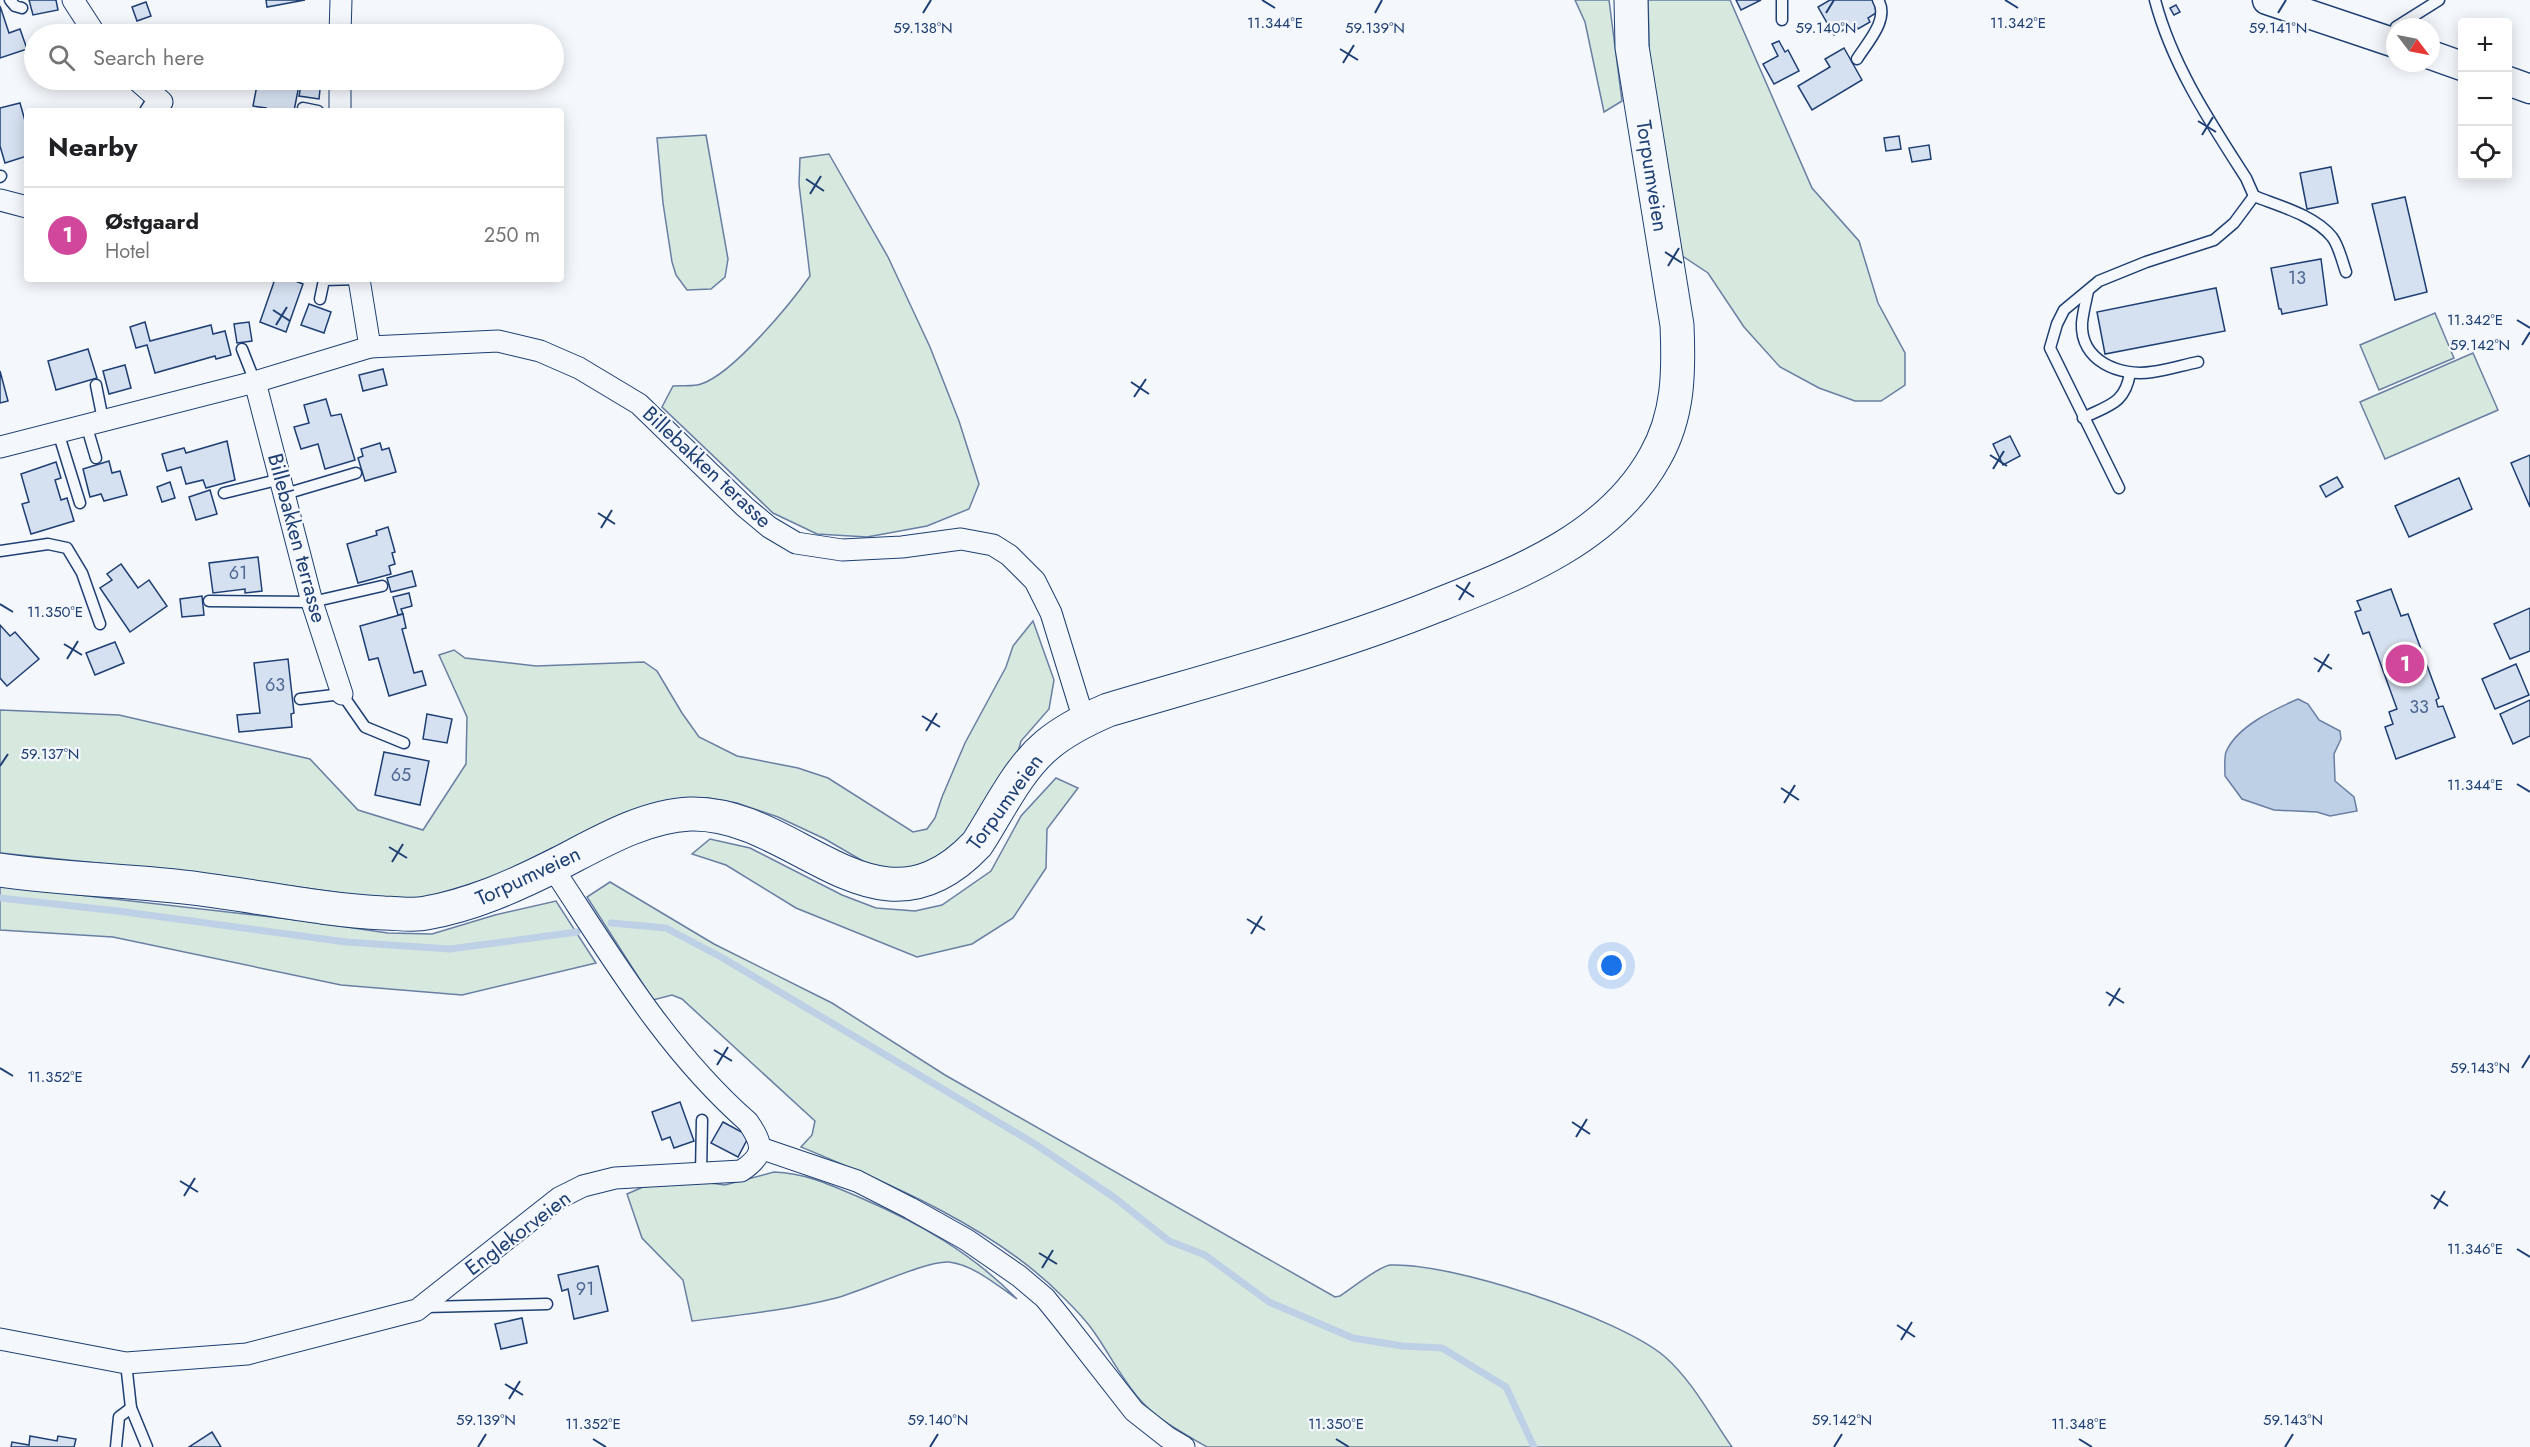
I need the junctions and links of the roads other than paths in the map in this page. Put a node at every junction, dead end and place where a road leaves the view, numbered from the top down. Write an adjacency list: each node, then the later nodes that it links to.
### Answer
1 (10, 0): 10 (lane)
2 (73, 0): 13 (street)
3 (340, 0): 14 (street)
4 (1631, 0): 56 (main road, Torpumveien)
5 (1782, 0): 12 (lane)
6 (1878, 0): 17 (lane)
7 (2155, 0): 25 (lane)
8 (2267, 0): 15 (main road)
9 (2439, 0): 11 (lane)
10 (22, 8)
11 (2414, 18)
12 (1782, 20)
13 (89, 24)
14 (340, 24)
15 (2386, 32)
16 (2440, 58): 18 (main road)
17 (1857, 59)
18 (2458, 64)
19 (2512, 82): 20 (main road)
20 (2530, 89)
21 (144, 90): 23 (street)
22 (340, 90): 24 (street)
23 (154, 103)
24 (340, 108)
25 (2254, 196): 28 (lane); 31 (lane)
26 (0, 200): 27 (street)
27 (24, 206)
28 (2346, 272)
29 (324, 282): 32 (lane)
30 (359, 282): 33 (street)
31 (2088, 291): 36 (lane); 39 (lane)
32 (320, 299)
33 (370, 347): 37 (street); 56 (street, Billebakken terasse)
34 (242, 349): 37 (lane)
35 (2198, 362): 36 (lane)
36 (2130, 373): 39 (lane)
37 (255, 382): 40 (street); 45 (street, Billebakken terrasse)
38 (96, 385): 40 (lane)
39 (2084, 418): 46 (lane)
40 (94, 422): 41 (street); 43 (lane)
41 (58, 432): 42 (street); 48 (lane)
42 (0, 447)
43 (96, 458)
44 (356, 473): 45 (lane)
45 (283, 487): 47 (lane); 52 (street, Billebakken terrasse)
46 (2119, 488)
47 (224, 493)
48 (80, 503)
49 (0, 551): 53 (lane)
50 (382, 586): 52 (lane)
51 (209, 601): 52 (lane)
52 (312, 602): 54 (street, Billebakken terrasse)
53 (100, 624)
54 (342, 693): 55 (lane); 57 (lane)
55 (300, 699)
56 (1084, 720): 58 (main road, Torpumveien)
57 (404, 743)
58 (552, 867): 59 (main road, Torpumveien); 61 (street)
59 (0, 870)
60 (702, 1120): 62 (lane)
61 (760, 1148): 62 (street, Englekorveien); 70 (street)
62 (701, 1173): 64 (street, Englekorveien)
63 (547, 1304): 64 (lane)
64 (421, 1307): 66 (street, Englekorveien)
65 (0, 1340): 66 (street, Englekorveien)
66 (126, 1363): 67 (lane)
67 (131, 1408): 68 (lane); 69 (lane)
68 (116, 1447)
69 (147, 1447)
70 (1184, 1447)

